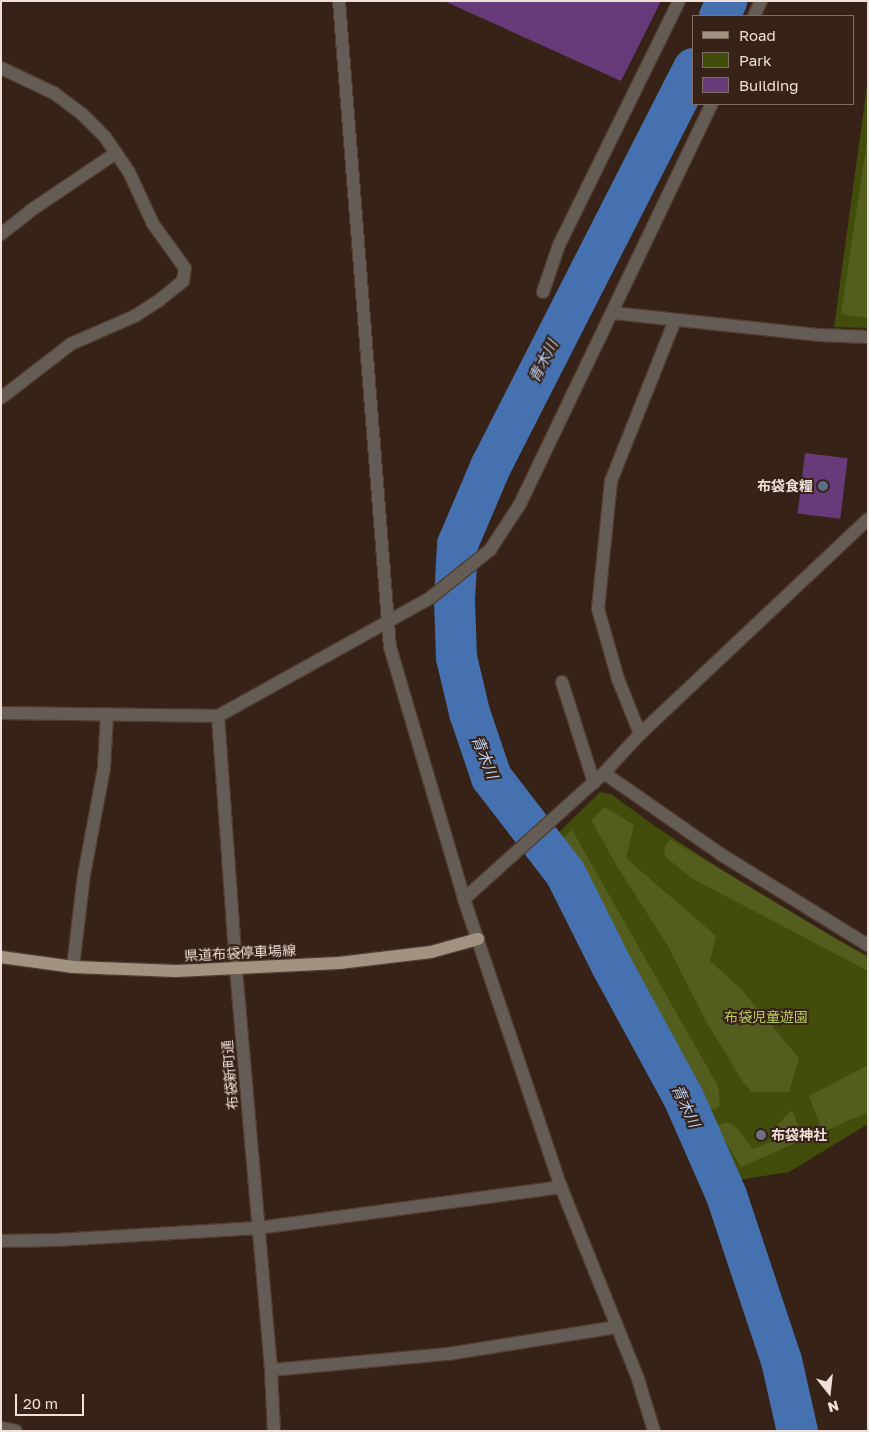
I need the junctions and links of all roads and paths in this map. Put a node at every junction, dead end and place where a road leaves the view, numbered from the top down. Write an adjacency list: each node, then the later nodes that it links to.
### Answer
1 (338, 1): 15 (street)
2 (679, 1): 9 (street)
3 (761, 1): 4 (street)
4 (754, 15)
5 (1, 68): 7 (street)
6 (712, 105): 10 (street)
7 (116, 154): 8 (street); 13 (street)
8 (1, 234)
9 (543, 292)
10 (613, 312): 11 (street); 15 (street)
11 (675, 320): 12 (street); 20 (street)
12 (868, 337)
13 (1, 398)
14 (868, 519): 20 (street)
15 (387, 624): 19 (street); 23 (street)
16 (562, 682): 22 (street)
17 (1, 713): 18 (street)
18 (107, 714): 19 (street); 27 (street)
19 (218, 716): 28 (street, 布袋新町通)
20 (640, 734): 21 (street)
21 (604, 773): 22 (street); 25 (street)
22 (594, 783): 23 (street)
23 (464, 899): 24 (street)
24 (478, 939): 28 (main road, 県道布袋停車場線); 29 (street)
25 (868, 945)
26 (1, 957): 27 (main road, 県道布袋停車場線)
27 (73, 967): 28 (main road, 県道布袋停車場線)
28 (236, 969): 30 (street, 布袋新町通)
29 (561, 1187): 30 (street); 32 (street)
30 (258, 1228): 31 (street); 33 (street, 布袋新町通)
31 (1, 1241)
32 (617, 1326): 33 (street); 37 (street)
33 (271, 1370): 36 (street, 布袋新町通)
34 (1, 1428): 35 (street)
35 (16, 1431)
36 (274, 1431)
37 (654, 1431)

